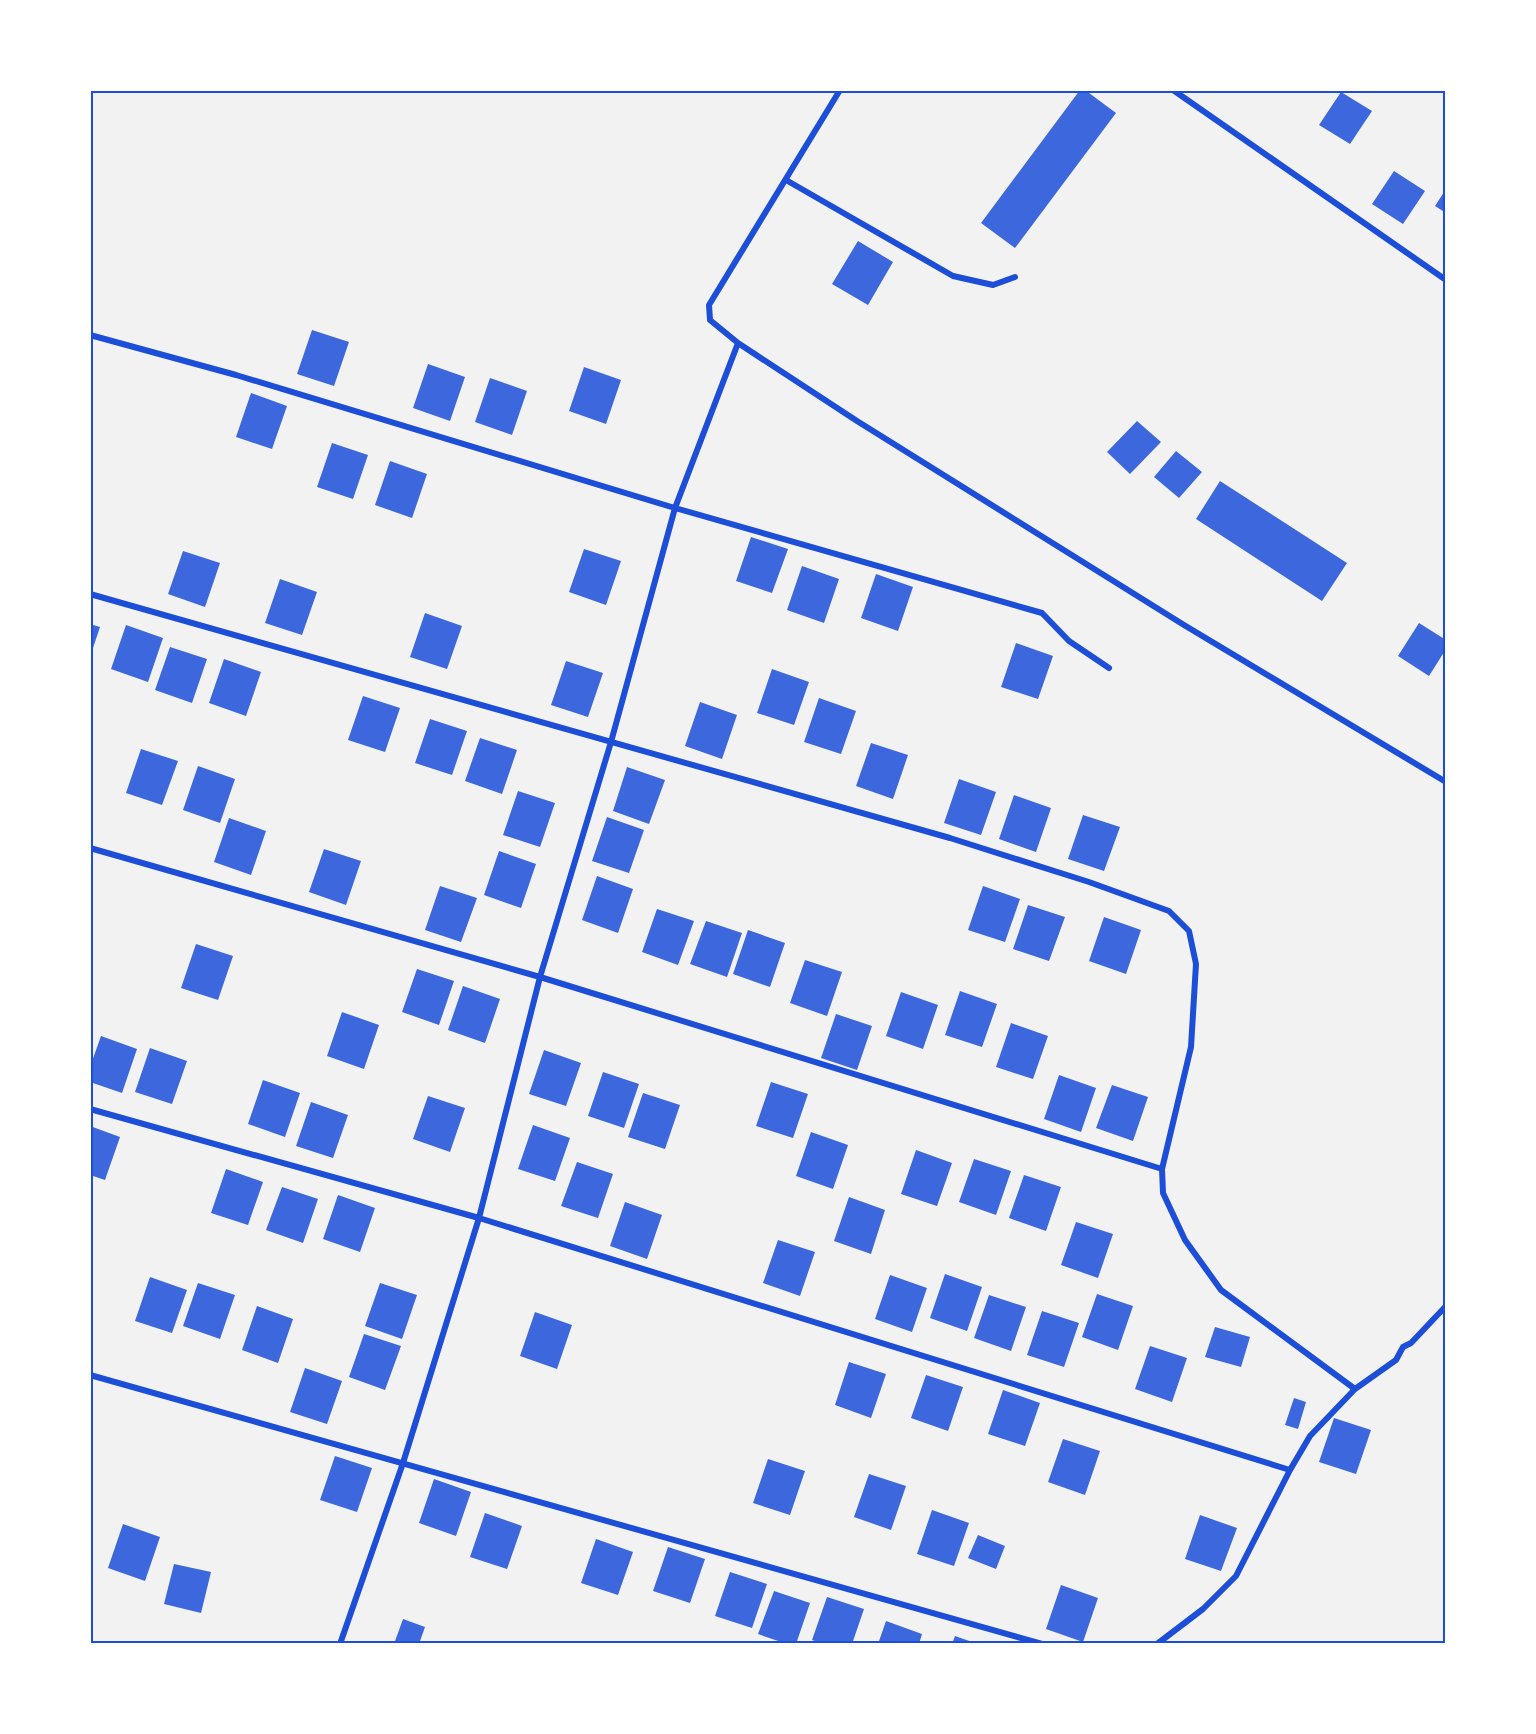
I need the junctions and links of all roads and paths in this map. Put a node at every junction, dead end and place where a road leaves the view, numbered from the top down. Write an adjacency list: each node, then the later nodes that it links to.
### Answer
1 (840, 90): 3 (street)
2 (1173, 90): 5 (street)
3 (786, 180): 4 (street); 7 (street)
4 (1015, 277)
5 (1446, 280)
6 (90, 335): 8 (street)
7 (738, 343): 8 (street); 12 (street)
8 (675, 508): 10 (street); 11 (street)
9 (90, 594): 11 (street)
10 (1109, 668)
11 (611, 742): 14 (street); 16 (street)
12 (1446, 782)
13 (90, 848): 14 (street)
14 (540, 977): 16 (street); 17 (street)
15 (90, 1109): 17 (street)
16 (1162, 1169): 20 (street)
17 (479, 1218): 21 (street); 22 (street)
18 (1446, 1306): 20 (street)
19 (90, 1375): 21 (street)
20 (1355, 1389): 22 (street)
21 (403, 1463): 23 (street); 24 (street)
22 (1290, 1470): 25 (street)
23 (340, 1644)
24 (1042, 1644)
25 (1157, 1644)

